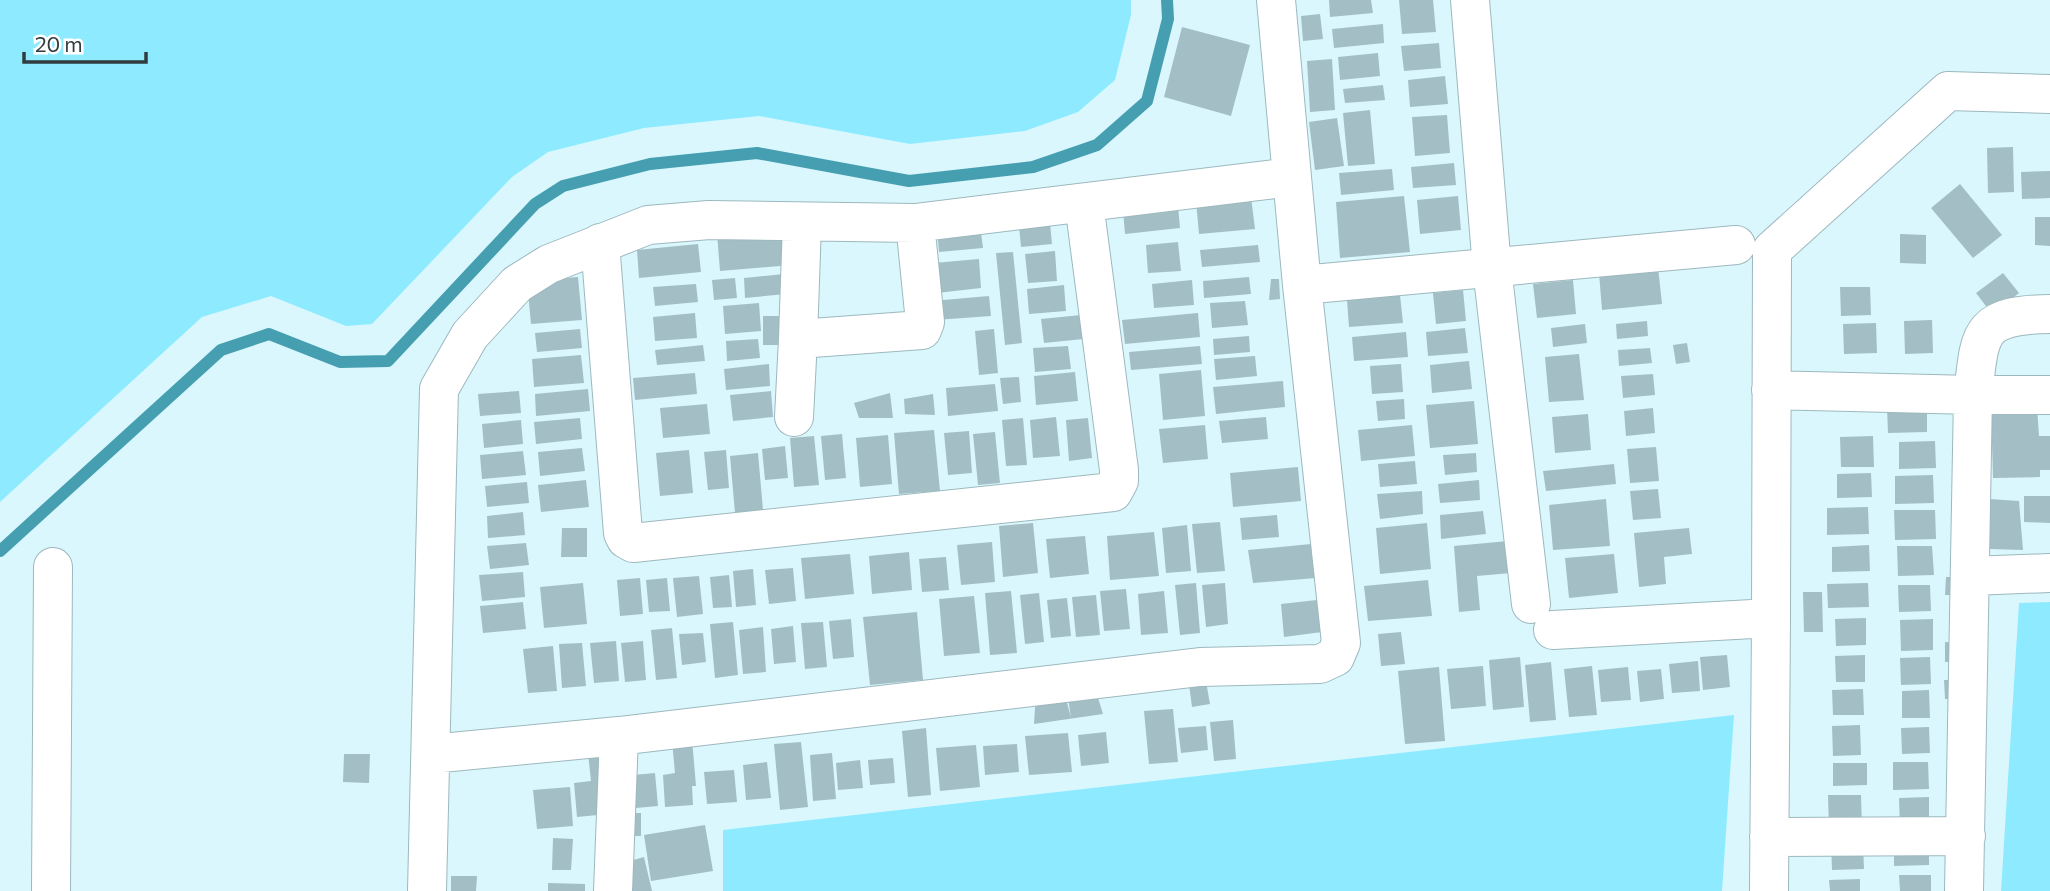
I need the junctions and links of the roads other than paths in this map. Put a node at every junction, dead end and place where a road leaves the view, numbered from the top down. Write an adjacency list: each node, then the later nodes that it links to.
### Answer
1 (1276, 0): 4 (street)
2 (1470, 0): 10 (street)
3 (2050, 94): 14 (street)
4 (1292, 177): 5 (street); 11 (street)
5 (1084, 203): 7 (street); 8 (street)
6 (803, 223): 7 (street); 8 (street); 13 (street)
7 (915, 223): 13 (street)
8 (600, 243): 23 (street)
9 (1736, 245): 10 (street)
10 (1492, 268): 11 (street); 21 (street)
11 (1302, 285): 22 (street)
12 (2050, 314): 15 (street)
13 (798, 339): 17 (street)
14 (1771, 390): 15 (street); 21 (street)
15 (1973, 395): 16 (street); 20 (street)
16 (2050, 395)
17 (794, 417)
18 (53, 567): 26 (street)
19 (2050, 573): 20 (street)
20 (1971, 576): 24 (street)
21 (1771, 618): 25 (street)
22 (619, 736): 23 (street); 28 (street)
23 (432, 754): 27 (street)
24 (1966, 836): 25 (street); 30 (street)
25 (1769, 837): 29 (street)
26 (51, 891)
27 (427, 891)
28 (613, 891)
29 (1769, 891)
30 (1964, 891)

